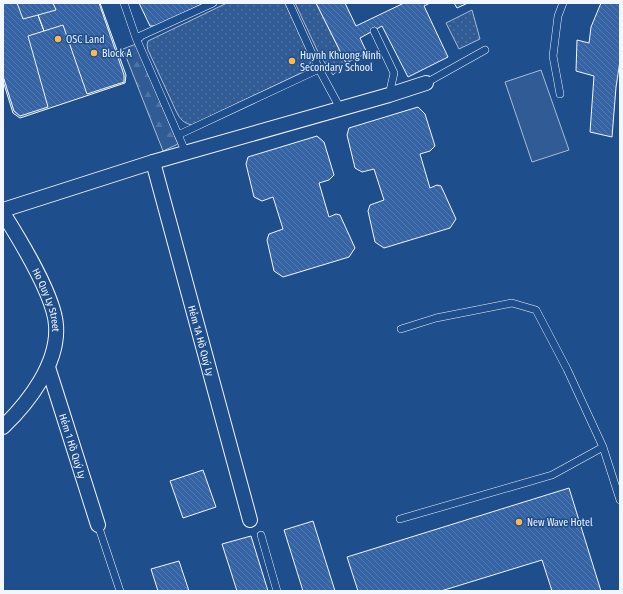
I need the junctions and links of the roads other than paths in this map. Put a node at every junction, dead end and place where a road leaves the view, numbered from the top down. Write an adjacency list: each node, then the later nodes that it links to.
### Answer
1 (124, 3): 6 (lane)
2 (213, 3): 6 (lane)
3 (289, 3): 8 (lane)
4 (563, 3): 10 (lane)
5 (374, 31): 11 (lane)
6 (138, 37): 13 (lane)
7 (485, 50): 9 (lane)
8 (319, 69): 12 (lane); 13 (lane)
9 (426, 83): 11 (street)
10 (560, 94)
11 (389, 95): 12 (street)
12 (340, 108): 14 (street)
13 (178, 135): 14 (lane)
14 (186, 153): 15 (street)
15 (153, 162): 16 (street); 23 (street, Hẻm 1A Hồ Quý Ly)
16 (3, 212): 18 (street, Ho Quy Ly Street)
17 (401, 330): 20 (lane)
18 (48, 367): 19 (street, Ho Quy Ly Street); 24 (street, Hẻm 1 Hồ Quý Ly)
19 (3, 427)
20 (603, 447): 21 (lane); 22 (lane)
21 (620, 500)
22 (400, 518)
23 (250, 520)
24 (98, 525): 26 (lane)
25 (261, 535): 27 (lane)
26 (120, 591)
27 (277, 591)

